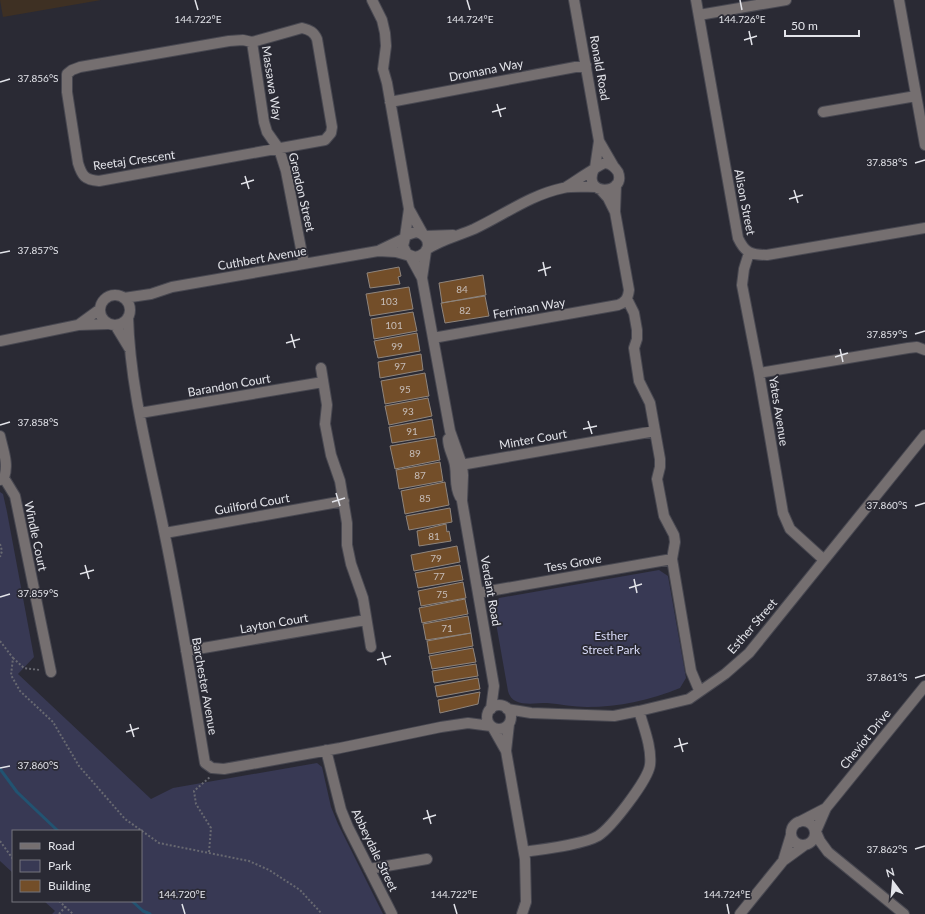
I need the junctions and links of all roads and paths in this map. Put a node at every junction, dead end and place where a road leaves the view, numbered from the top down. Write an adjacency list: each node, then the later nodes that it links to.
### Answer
1 (372, 0): 10 (street)
2 (574, 0): 8 (street, Ronald Road)
3 (696, 0): 6 (street, Alison Street)
4 (786, 0): 6 (street)
5 (899, 0): 9 (street)
6 (699, 15): 28 (street, Alison Street)
7 (252, 42): 14 (street, Massawa Way); 14 (street, Reetaj Crescent); 14 (street, Reetaj Crescent)
8 (586, 65): 10 (street, Dromana Way); 12 (street, Ronald Road)
9 (916, 96): 11 (street); 13 (street)
10 (390, 102): 20 (street)
11 (823, 112)
12 (599, 141): 15 (street, Ronald Road); 16 (street, Ronald Road)
13 (925, 145)
14 (279, 149): 30 (street, Grendon Street)
15 (615, 167): 16 (street); 17 (street)
16 (595, 168): 18 (street); 19 (street)
17 (616, 185): 19 (street); 21 (street)
18 (564, 188): 19 (street); 23 (street)
19 (598, 188): 21 (street)
20 (409, 209): 24 (street); 25 (street)
21 (615, 212): 34 (street)
22 (925, 228): 28 (street, Alison Street)
23 (455, 235): 24 (street); 27 (street)
24 (425, 236): 25 (street); 27 (street)
25 (405, 237): 26 (street, Cuthbert Avenue); 29 (street)
26 (378, 251): 29 (street, Cuthbert Avenue); 30 (street, Cuthbert Avenue)
27 (426, 251): 29 (street); 31 (street, Verdant Road)
28 (749, 253): 44 (street, Yates Avenue)
29 (410, 256): 31 (street, Verdant Road)
30 (304, 264): 32 (street, Cuthbert Avenue)
31 (422, 278): 39 (street, Verdant Road)
32 (151, 294): 33 (street, Cuthbert Avenue); 36 (street, Cuthbert Avenue)
33 (124, 298): 35 (street); 36 (street)
34 (627, 300): 39 (street, Ferriman Way); 47 (street)
35 (100, 309): 37 (street); 38 (street)
36 (129, 313): 38 (street); 41 (street, Barchester Avenue)
37 (78, 325): 38 (street); 40 (street)
38 (112, 325): 41 (street, Barchester Avenue)
39 (433, 338): 50 (street, Verdant Road)
40 (0, 341)
41 (129, 348): 46 (street, Barchester Avenue)
42 (925, 350): 44 (street)
43 (321, 368): 45 (street)
44 (759, 373): 57 (street, Yates Avenue)
45 (323, 382): 46 (street, Barandon Court); 52 (street)
46 (140, 413): 53 (street, Barchester Avenue)
47 (655, 431): 50 (street, Minter Court); 56 (street)
48 (925, 435): 57 (street, Esther Street)
49 (0, 436): 51 (street)
50 (459, 466): 58 (street, Verdant Road)
51 (2, 479): 64 (street, Windle Court)
52 (344, 501): 53 (street, Guilford Court); 59 (street)
53 (165, 533): 62 (street, Barchester Avenue)
54 (0, 544): 55 (path)
55 (0, 557)
56 (672, 559): 58 (street, Tess Grove); 67 (street)
57 (823, 559): 67 (street, Esther Street)
58 (478, 593): 65 (street, Verdant Road)
59 (366, 620): 61 (street); 62 (street, Layton Court)
60 (0, 641): 63 (path)
61 (371, 647)
62 (186, 651): 77 (street, Barchester Avenue)
63 (13, 658): 64 (path); 80 (path)
64 (51, 672)
65 (494, 686): 68 (street, Verdant Road); 69 (street, Verdant Road)
66 (925, 686): 78 (street, Cheviot Drive)
67 (699, 690): 70 (street, Esther Street)
68 (506, 708): 69 (street); 71 (street, Esther Street); 73 (street)
69 (490, 710): 72 (street); 74 (street)
70 (639, 711): 71 (street, Esther Street); 87 (street)
71 (531, 713): 73 (street, Esther Street)
72 (468, 723): 74 (street); 75 (street)
73 (509, 723): 74 (street); 76 (street)
74 (492, 727): 76 (street)
75 (326, 750): 77 (street); 92 (street, Abbeydale Street)
76 (506, 751): 87 (street)
77 (215, 768): 86 (path)
78 (826, 808): 79 (street, Cheviot Drive); 82 (street, Cheviot Drive)
79 (799, 822): 82 (street); 83 (street)
80 (141, 830)
81 (142, 830): 86 (path)
82 (816, 832): 85 (street); 88 (street)
83 (791, 835): 85 (street); 91 (street)
84 (0, 841): 89 (path)
85 (806, 845): 88 (street); 91 (street)
86 (209, 852): 97 (path)
87 (524, 852): 99 (street)
88 (828, 852): 101 (street)
89 (12, 858)
90 (427, 859): 92 (street)
91 (783, 861): 100 (street)
92 (369, 869): 98 (street, Abbeydale Street)
93 (60, 902): 94 (path)
94 (66, 906): 95 (path); 96 (path)
95 (59, 914)
96 (73, 914)
97 (322, 914)
98 (392, 914)
99 (522, 914)
100 (740, 914)
101 (904, 914)

